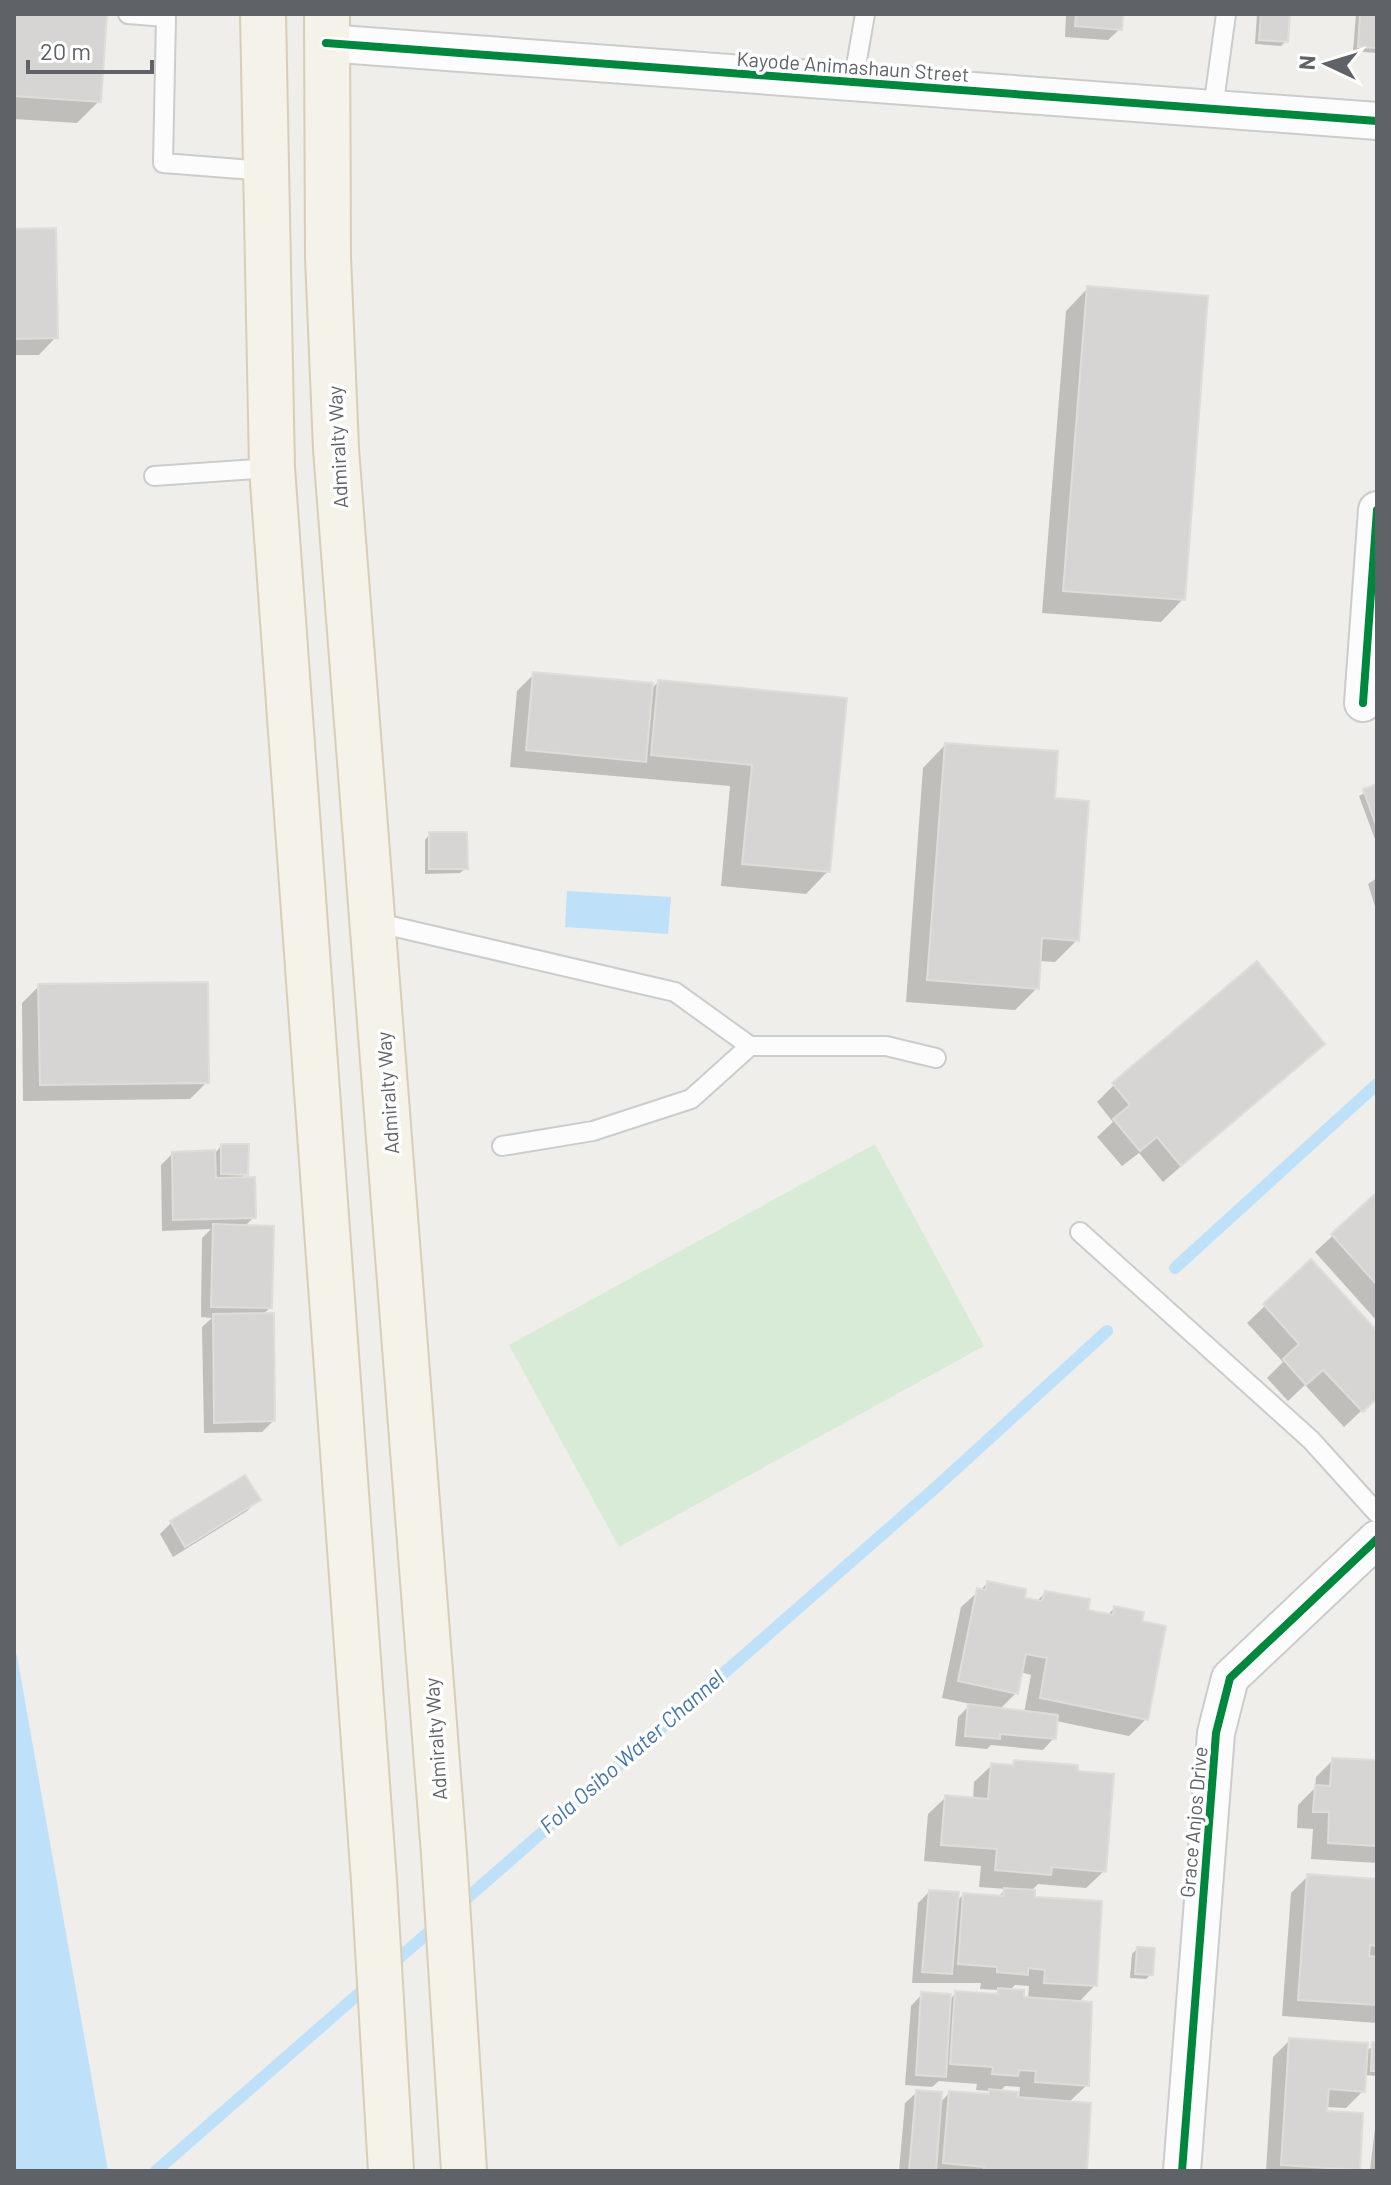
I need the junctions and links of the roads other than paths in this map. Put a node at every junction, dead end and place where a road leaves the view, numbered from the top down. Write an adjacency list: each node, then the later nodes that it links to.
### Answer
1 (128, 14): 9 (lane)
2 (263, 14): 9 (main road)
3 (865, 14): 6 (lane)
4 (1226, 14): 7 (lane)
5 (327, 28): 6 (street, Kayode Animashaun Street); 14 (main road, Admiralty Way)
6 (853, 83): 7 (street, Kayode Animashaun Street)
7 (1213, 109): 8 (street, Kayode Animashaun Street)
8 (1377, 121)
9 (268, 171): 10 (main road)
10 (272, 468): 11 (lane); 21 (main road)
11 (154, 476)
12 (1377, 510): 13 (street)
13 (1363, 703)
14 (374, 922): 15 (lane); 22 (main road, Admiralty Way)
15 (750, 1046): 16 (lane); 17 (lane)
16 (936, 1058)
17 (502, 1146)
18 (1080, 1232): 19 (lane)
19 (1377, 1513)
20 (1377, 1539): 23 (street, Grace Anjos Drive)
21 (391, 2171)
22 (464, 2171)
23 (1182, 2171)

